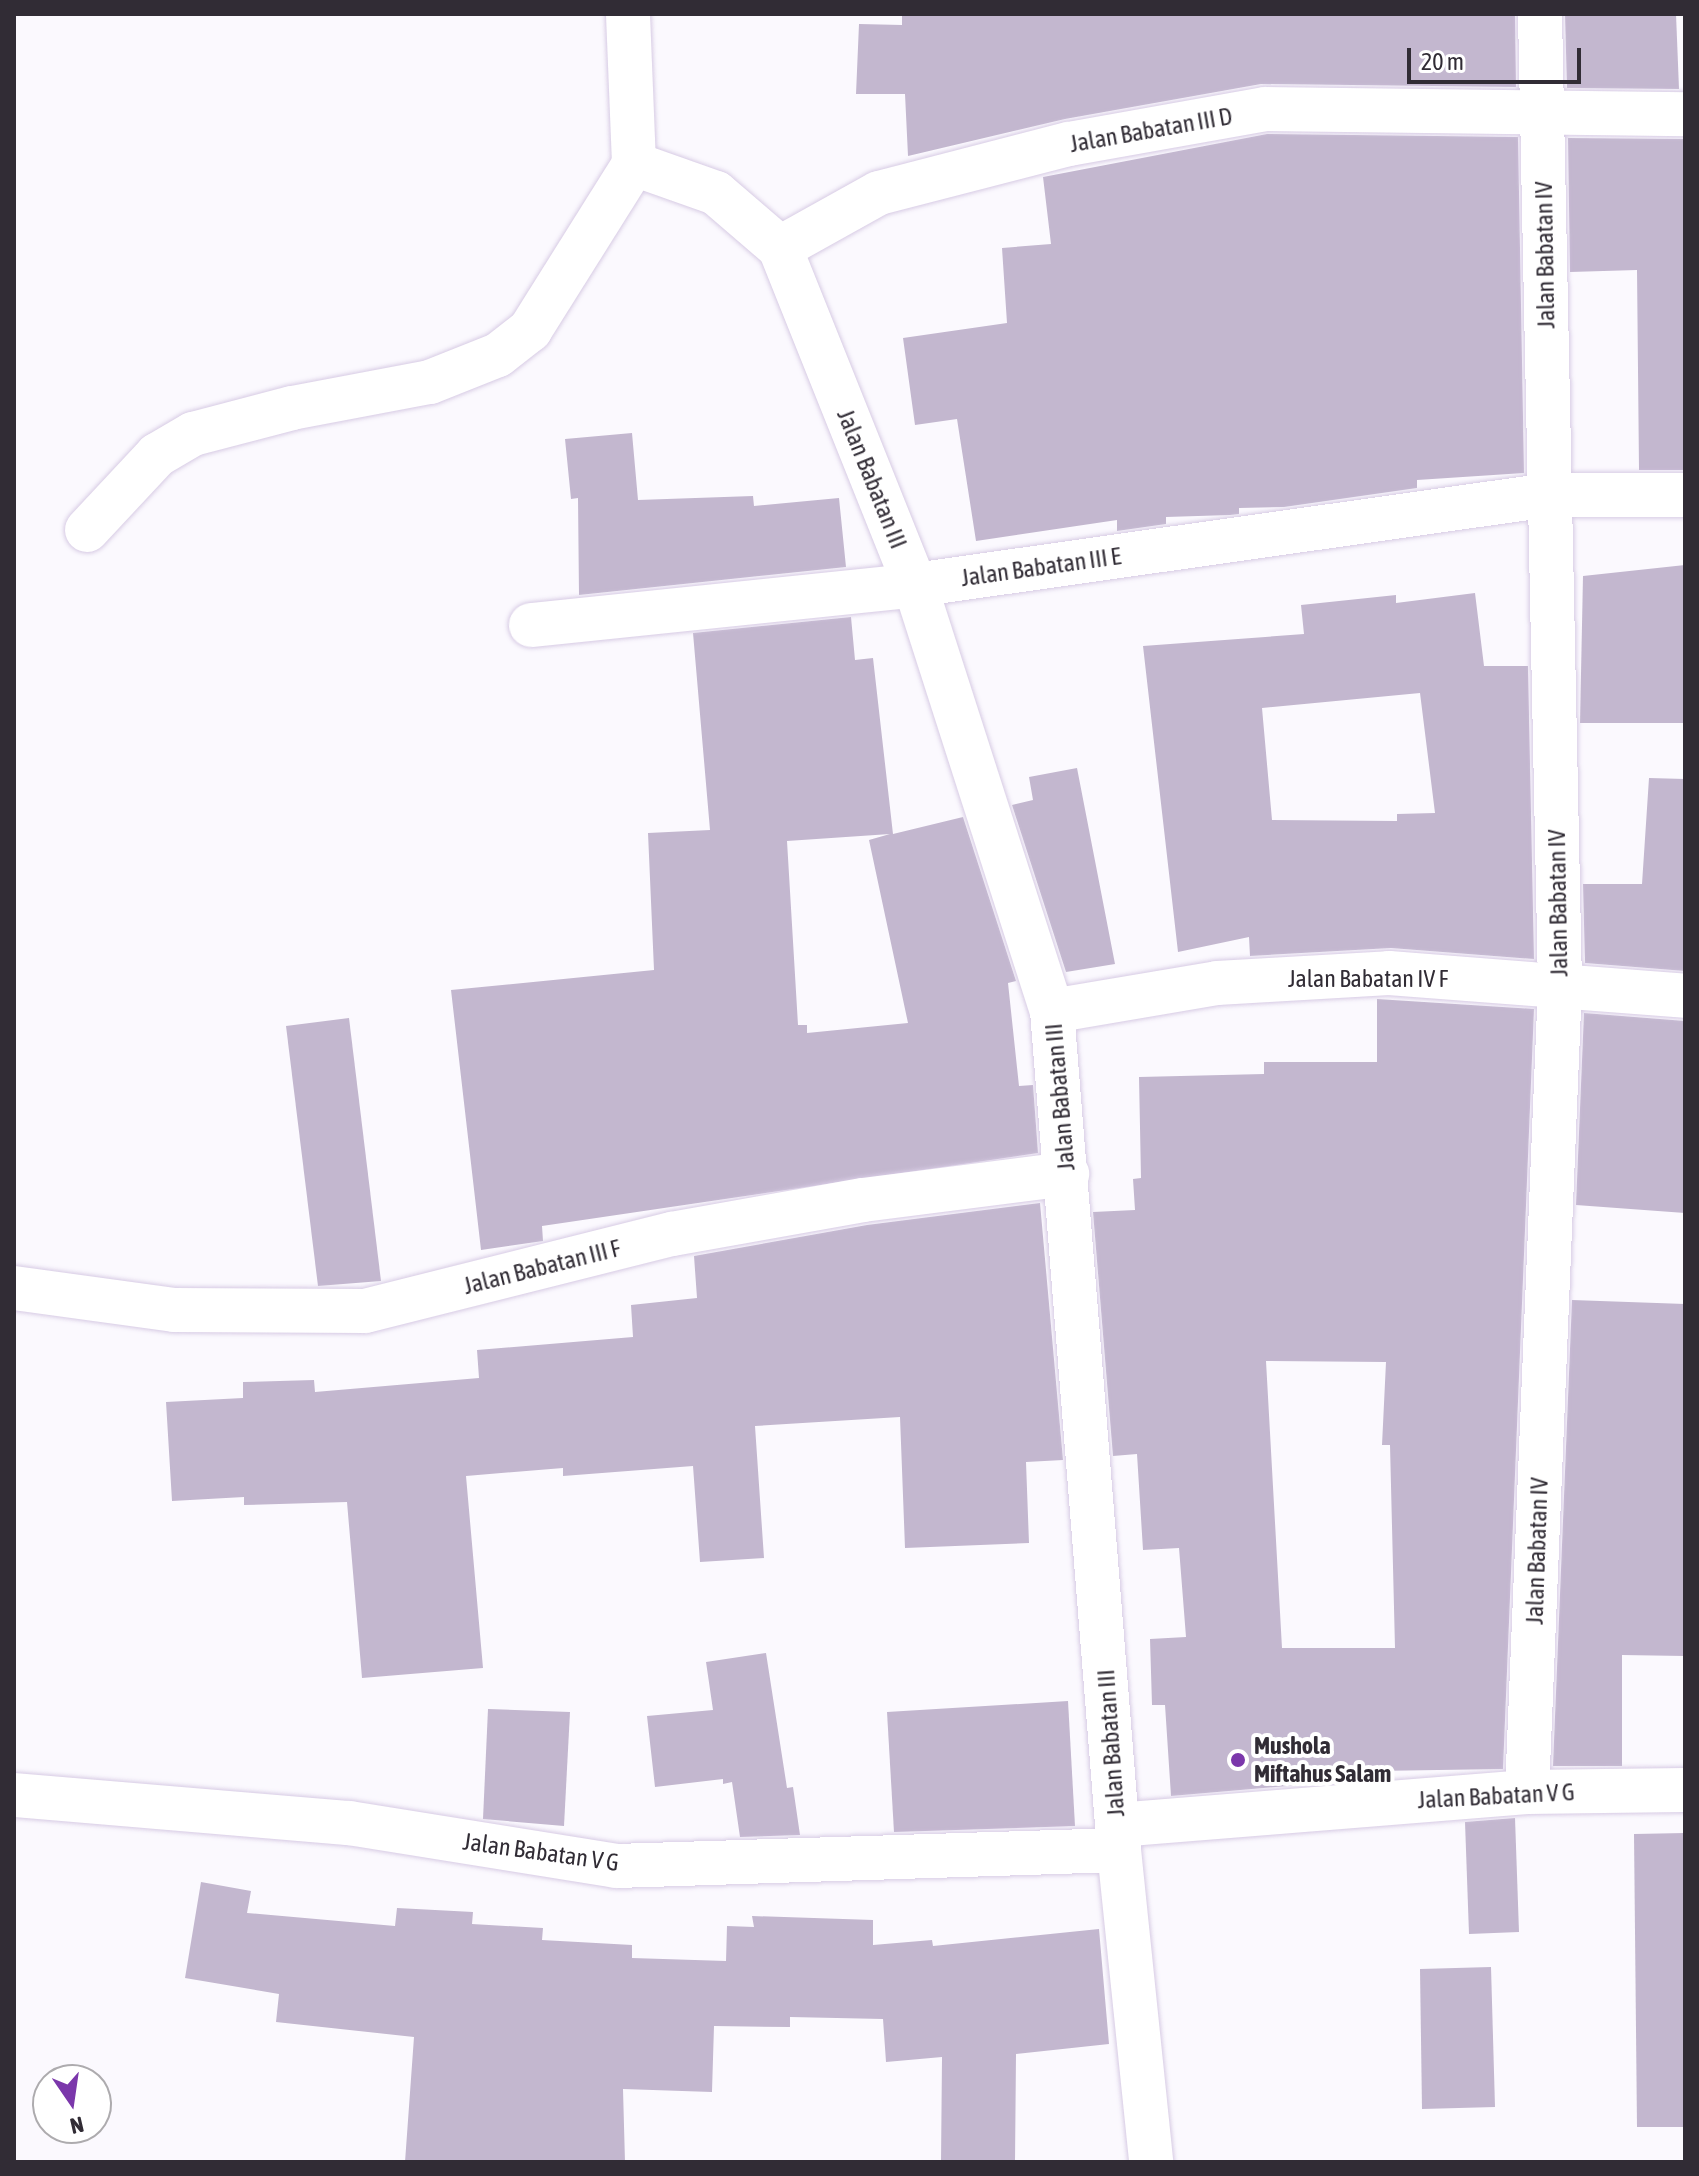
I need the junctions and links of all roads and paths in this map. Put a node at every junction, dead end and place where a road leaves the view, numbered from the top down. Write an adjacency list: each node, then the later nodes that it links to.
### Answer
1 (628, 14): 5 (street)
2 (1540, 14): 3 (street, Jalan Babatan IV)
3 (1542, 110): 4 (street, Jalan Babatan III D); 6 (street, Jalan Babatan III D); 7 (street, Jalan Babatan IV)
4 (1685, 114)
5 (634, 164): 6 (street, Jalan Babatan III); 9 (street)
6 (780, 248): 10 (street, Jalan Babatan III)
7 (1549, 495): 8 (street, Jalan Babatan III E); 10 (street, Jalan Babatan III E); 12 (street, Jalan Babatan IV)
8 (1685, 495)
9 (87, 530)
10 (915, 585): 11 (street, Jalan Babatan III E); 14 (street, Jalan Babatan III)
11 (531, 625)
12 (1560, 985): 13 (street, Jalan Babatan IV F); 14 (street, Jalan Babatan IV F); 18 (street, Jalan Babatan IV)
13 (1685, 996)
14 (1052, 1011): 15 (street, Jalan Babatan III)
15 (1067, 1174): 16 (street, Jalan Babatan III F); 20 (street, Jalan Babatan III)
16 (14, 1288)
17 (1685, 1790): 18 (street, Jalan Babatan V G)
18 (1527, 1792): 20 (street, Jalan Babatan V G)
19 (14, 1795): 20 (street, Jalan Babatan V G)
20 (1118, 1837): 21 (street, Jalan Babatan III)
21 (1151, 2162)

